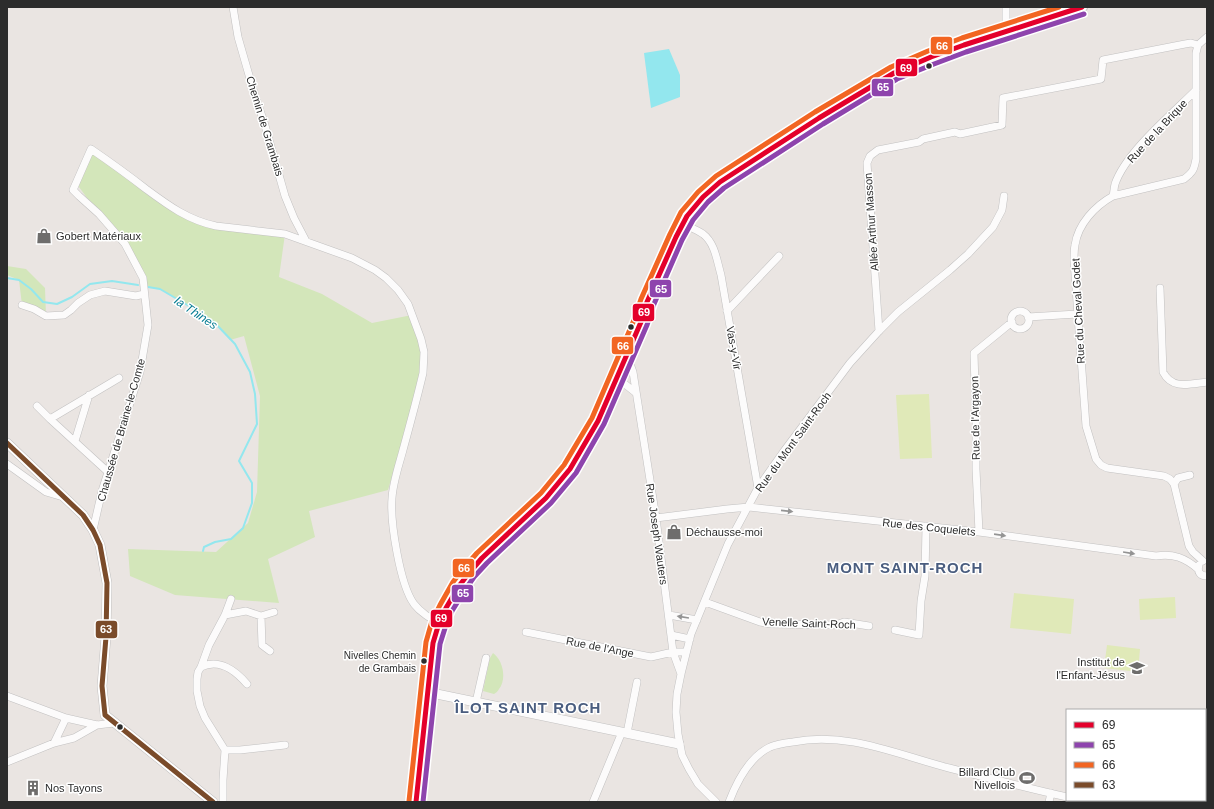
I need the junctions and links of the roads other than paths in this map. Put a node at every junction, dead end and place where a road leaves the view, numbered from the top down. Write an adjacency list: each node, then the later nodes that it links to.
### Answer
1 (233, 7): 11 (street, Chemin de Grambais)
2 (1006, 7): 4 (street)
3 (1082, 7): 4 (main road)
4 (1006, 31): 10 (main road)
5 (1207, 37): 6 (street)
6 (1198, 44): 7 (street, Rue du Cheval Godet); 20 (street, Allée Arthur Masson)
7 (1196, 90): 9 (street, Rue de la Brique); 9 (street, Rue du Cheval Godet)
8 (1004, 196): 20 (street, Rue du Mont Saint-Roch)
9 (1113, 196): 17 (street, Rue du Cheval Godet)
10 (683, 224): 16 (street, Vas-y-Vir); 21 (main road)
11 (306, 241): 14 (street, Chaussée de Braine-le-Comte); 55 (street)
12 (779, 256): 16 (street)
13 (1160, 288): 24 (street)
14 (144, 294): 15 (street); 32 (street, Chaussée de Braine-le-Comte)
15 (22, 306)
16 (727, 311): 35 (street, Vas-y-Vir)
17 (1077, 314): 18 (street); 34 (street, Rue du Cheval Godet)
18 (1028, 318): 19 (street); 19 (street)
19 (1012, 322): 41 (street, Rue de l'Argayon)
20 (879, 331): 35 (street, Rue du Mont Saint-Roch)
21 (623, 358): 23 (main road); 25 (street, Rue Joseph Wauters)
22 (119, 378): 26 (street)
23 (613, 382): 25 (street); 55 (main road)
24 (1207, 382)
25 (636, 393): 38 (street, Rue Joseph Wauters)
26 (90, 396): 28 (street); 29 (street)
27 (37, 406): 28 (street)
28 (50, 419): 29 (street)
29 (75, 441): 32 (street)
30 (7, 443): 36 (street)
31 (7, 464): 36 (street)
32 (108, 472): 40 (street, Chaussée de Braine-le-Comte)
33 (1190, 475): 34 (street)
34 (1174, 484): 42 (street)
35 (758, 488): 37 (street, Rue du Mont Saint-Roch)
36 (66, 498): 40 (street)
37 (748, 507): 38 (street, Rue des Coquelets); 39 (street, Rue des Coquelets, one-way to 39); 48 (street, Rue du Mont Saint-Roch)
38 (656, 518): 51 (street, Rue Joseph Wauters)
39 (926, 526): 41 (street, Rue des Coquelets); 56 (street)
40 (93, 530): 72 (street)
41 (979, 532): 43 (street, Rue des Coquelets, one-way to 43)
42 (1188, 546): 43 (street); 44 (street)
43 (1187, 560): 45 (street, Rue des Coquelets)
44 (1205, 561): 45 (street)
45 (1198, 569): 46 (street, Rue des Coquelets)
46 (1207, 576)
47 (231, 599): 50 (street)
48 (705, 602): 53 (street, Rue du Mont Saint-Roch); 54 (street, Venelle Saint-Roch)
49 (274, 612): 52 (street)
50 (225, 615): 52 (street); 64 (street)
51 (669, 615): 53 (street, one-way to 51); 58 (street, Rue Joseph Wauters)
52 (261, 616): 60 (street)
53 (697, 620): 59 (street, Rue du Mont Saint-Roch)
54 (869, 626)
55 (437, 627): 68 (main road)
56 (895, 630)
57 (526, 632): 61 (street, Rue de l'Ange)
58 (671, 635): 59 (street); 61 (street, Rue Joseph Wauters)
59 (690, 639): 62 (street, Rue du Mont Saint-Roch)
60 (270, 651)
61 (673, 652): 62 (street, Rue de l'Ange); 65 (street, Rue Joseph Wauters)
62 (686, 652): 65 (street, Rue du Mont Saint-Roch)
63 (486, 658): 70 (street)
64 (201, 667): 67 (street); 78 (street)
65 (680, 677): 76 (street, Rue du Mont Saint-Roch)
66 (637, 682): 74 (street)
67 (246, 684)
68 (427, 692): 70 (street); 84 (main road)
69 (7, 696): 71 (street)
70 (476, 702): 74 (street)
71 (66, 718): 73 (street); 75 (street)
72 (114, 723): 73 (street); 82 (street)
73 (98, 725): 75 (street)
74 (624, 733): 76 (street); 85 (street)
75 (54, 743): 79 (street)
76 (679, 744): 86 (street, Rue du Mont Saint-Roch)
77 (285, 745): 78 (street)
78 (225, 750): 83 (street)
79 (7, 762)
80 (1051, 793): 81 (street); 87 (street); 88 (street)
81 (1066, 797)
82 (213, 802)
83 (223, 802)
84 (416, 802)
85 (593, 802)
86 (716, 802)
87 (730, 802)
88 (1049, 802)

